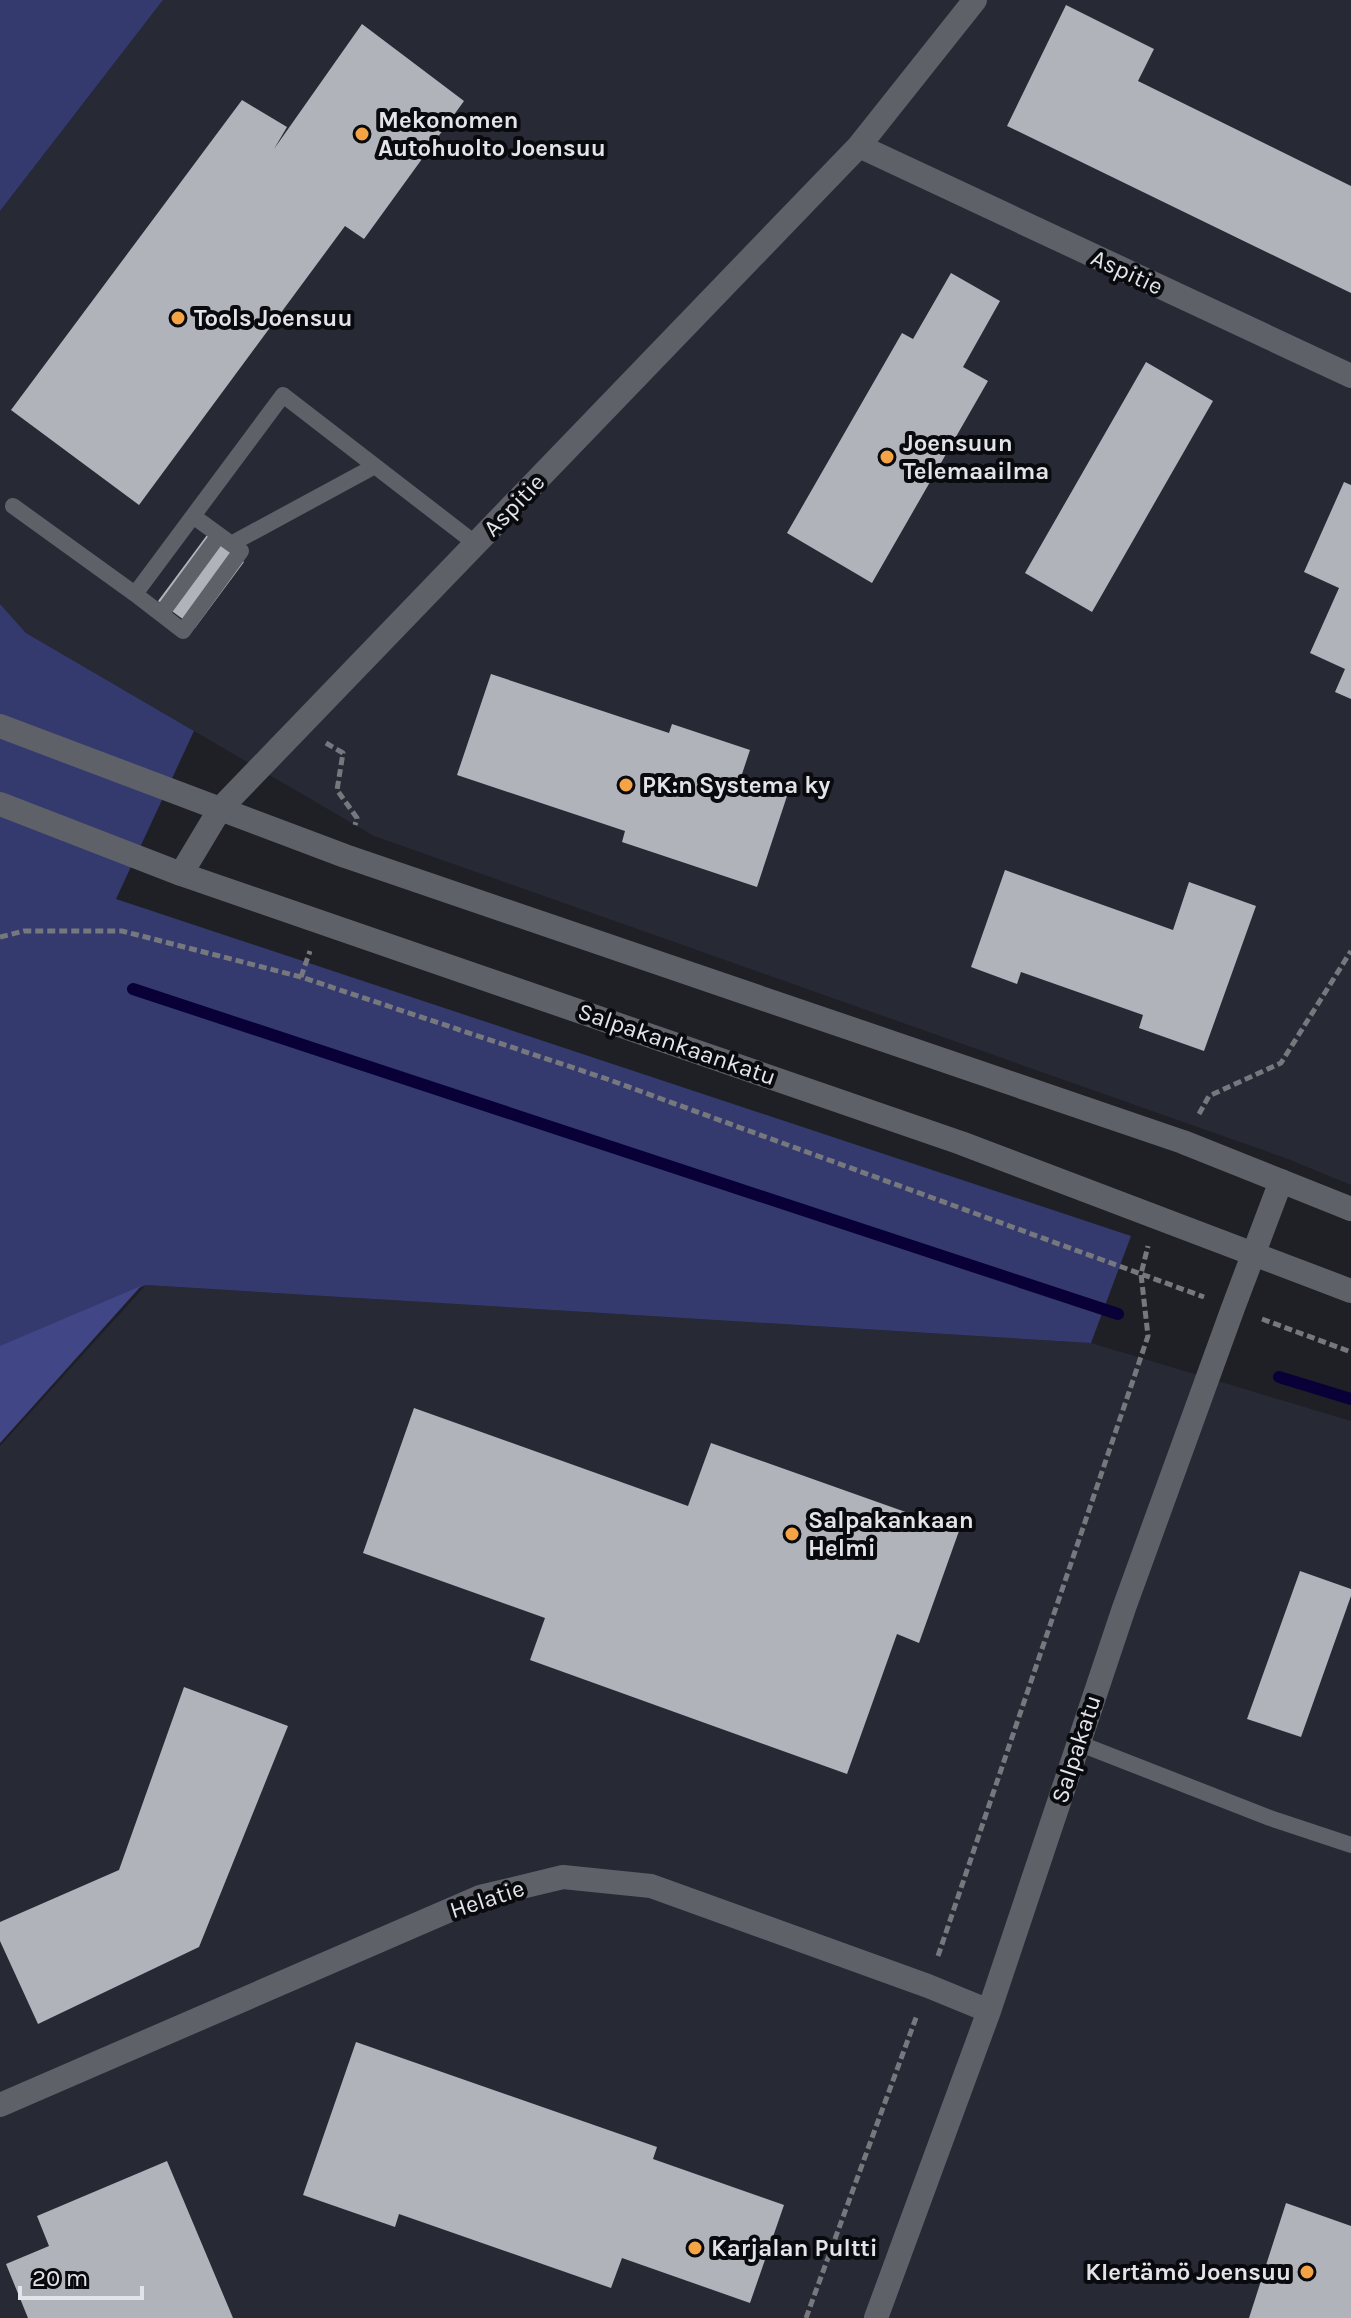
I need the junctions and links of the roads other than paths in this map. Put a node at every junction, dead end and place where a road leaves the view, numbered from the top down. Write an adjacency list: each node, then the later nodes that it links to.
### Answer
1 (975, 0): 2 (street, Aspitie)
2 (859, 146): 3 (street, Aspitie); 8 (street, Aspitie)
3 (1351, 376)
4 (375, 466): 6 (lane); 7 (lane); 8 (lane)
5 (13, 506): 9 (lane)
6 (193, 516): 7 (lane); 9 (lane)
7 (225, 540): 10 (lane); 10 (lane)
8 (476, 544): 13 (street, Aspitie)
9 (135, 594): 10 (lane)
10 (161, 614)
11 (0, 726): 13 (street)
12 (0, 804): 14 (street, Salpakankaankatu)
13 (220, 809): 14 (street, Aspitie); 15 (street)
14 (181, 874): 17 (street, Salpakankaankatu)
15 (1281, 1181): 16 (street); 17 (street, Salpakatu)
16 (1351, 1209)
17 (1254, 1254): 18 (street, Salpakankaankatu); 19 (street, Salpakatu)
18 (1351, 1291)
19 (1078, 1743): 20 (lane); 21 (street, Salpakatu)
20 (1351, 1845)
21 (989, 2011): 22 (street, Helatie); 23 (street, Salpakatu)
22 (0, 2105)
23 (876, 2318)

